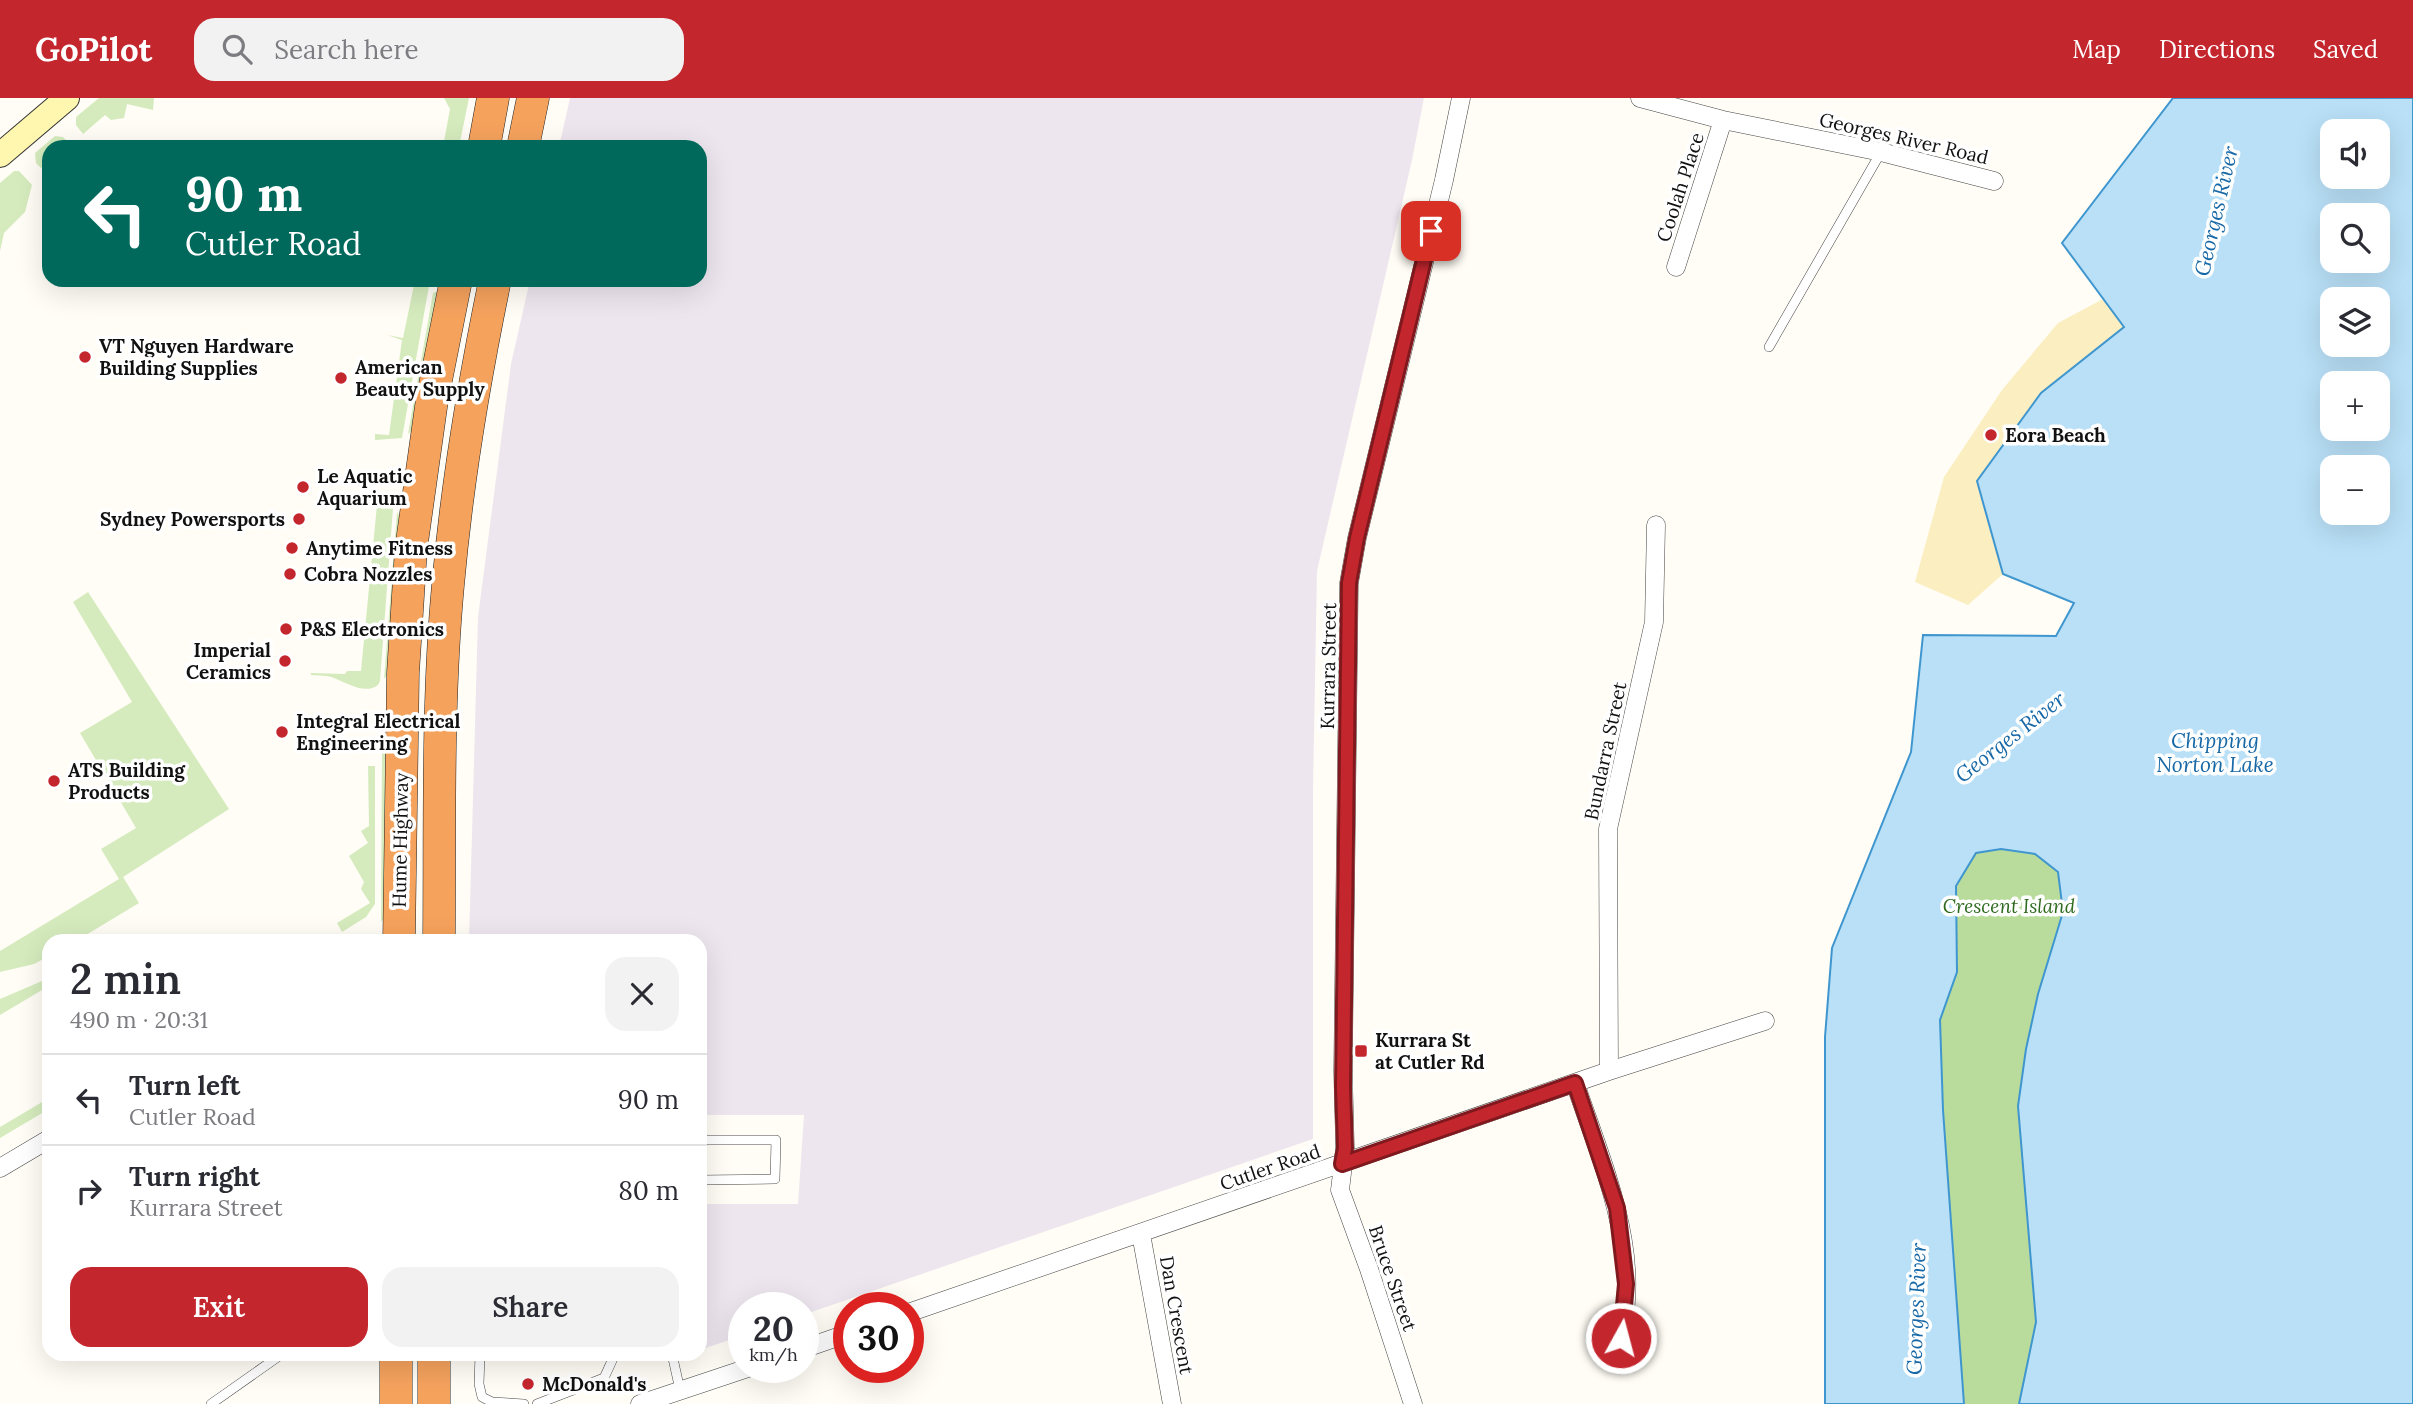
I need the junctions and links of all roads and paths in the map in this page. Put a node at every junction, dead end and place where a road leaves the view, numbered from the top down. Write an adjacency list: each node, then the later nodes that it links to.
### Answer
1 (67, 98): 10 (street)
2 (493, 98): 7 (highway)
3 (533, 98): 8 (highway)
4 (1461, 98): 24 (street, Kurrara Street)
5 (1640, 98): 6 (street, Georges River Road)
6 (1723, 120): 9 (street, Georges River Road); 12 (street, Coolah Place)
7 (485, 140)
8 (524, 140)
9 (1881, 152): 11 (street, Georges River Road); 15 (lane)
10 (0, 155)
11 (1994, 181)
12 (1676, 267)
13 (455, 287): 17 (highway, Hume Highway)
14 (494, 287): 18 (highway, Hume Highway)
15 (1769, 347)
16 (1656, 525): 20 (street, Bundarra Street)
17 (393, 934)
18 (439, 934)
19 (1765, 1021): 20 (street, Cutler Road)
20 (1609, 1071): 21 (street, Cutler Road)
21 (1575, 1083): 24 (street, Cutler Road); 29 (street)
22 (707, 1140): 26 (lane)
23 (42, 1143): 25 (street)
24 (1342, 1164): 27 (street, Cutler Road); 45 (street, Bruce Street)
25 (0, 1168)
26 (707, 1180)
27 (1141, 1234): 28 (street, Cutler Road); 44 (street, Dan Crescent)
28 (924, 1308)
29 (1611, 1359)
30 (272, 1361): 38 (lane)
31 (396, 1361): 39 (highway)
32 (434, 1361): 40 (highway)
33 (480, 1361): 41 (lane)
34 (612, 1361): 42 (lane)
35 (673, 1361): 37 (lane)
36 (728, 1374): 37 (street)
37 (680, 1390): 43 (street)
38 (211, 1404)
39 (396, 1404)
40 (434, 1404)
41 (524, 1404)
42 (537, 1404)
43 (640, 1404)
44 (1172, 1404)
45 (1413, 1404)

